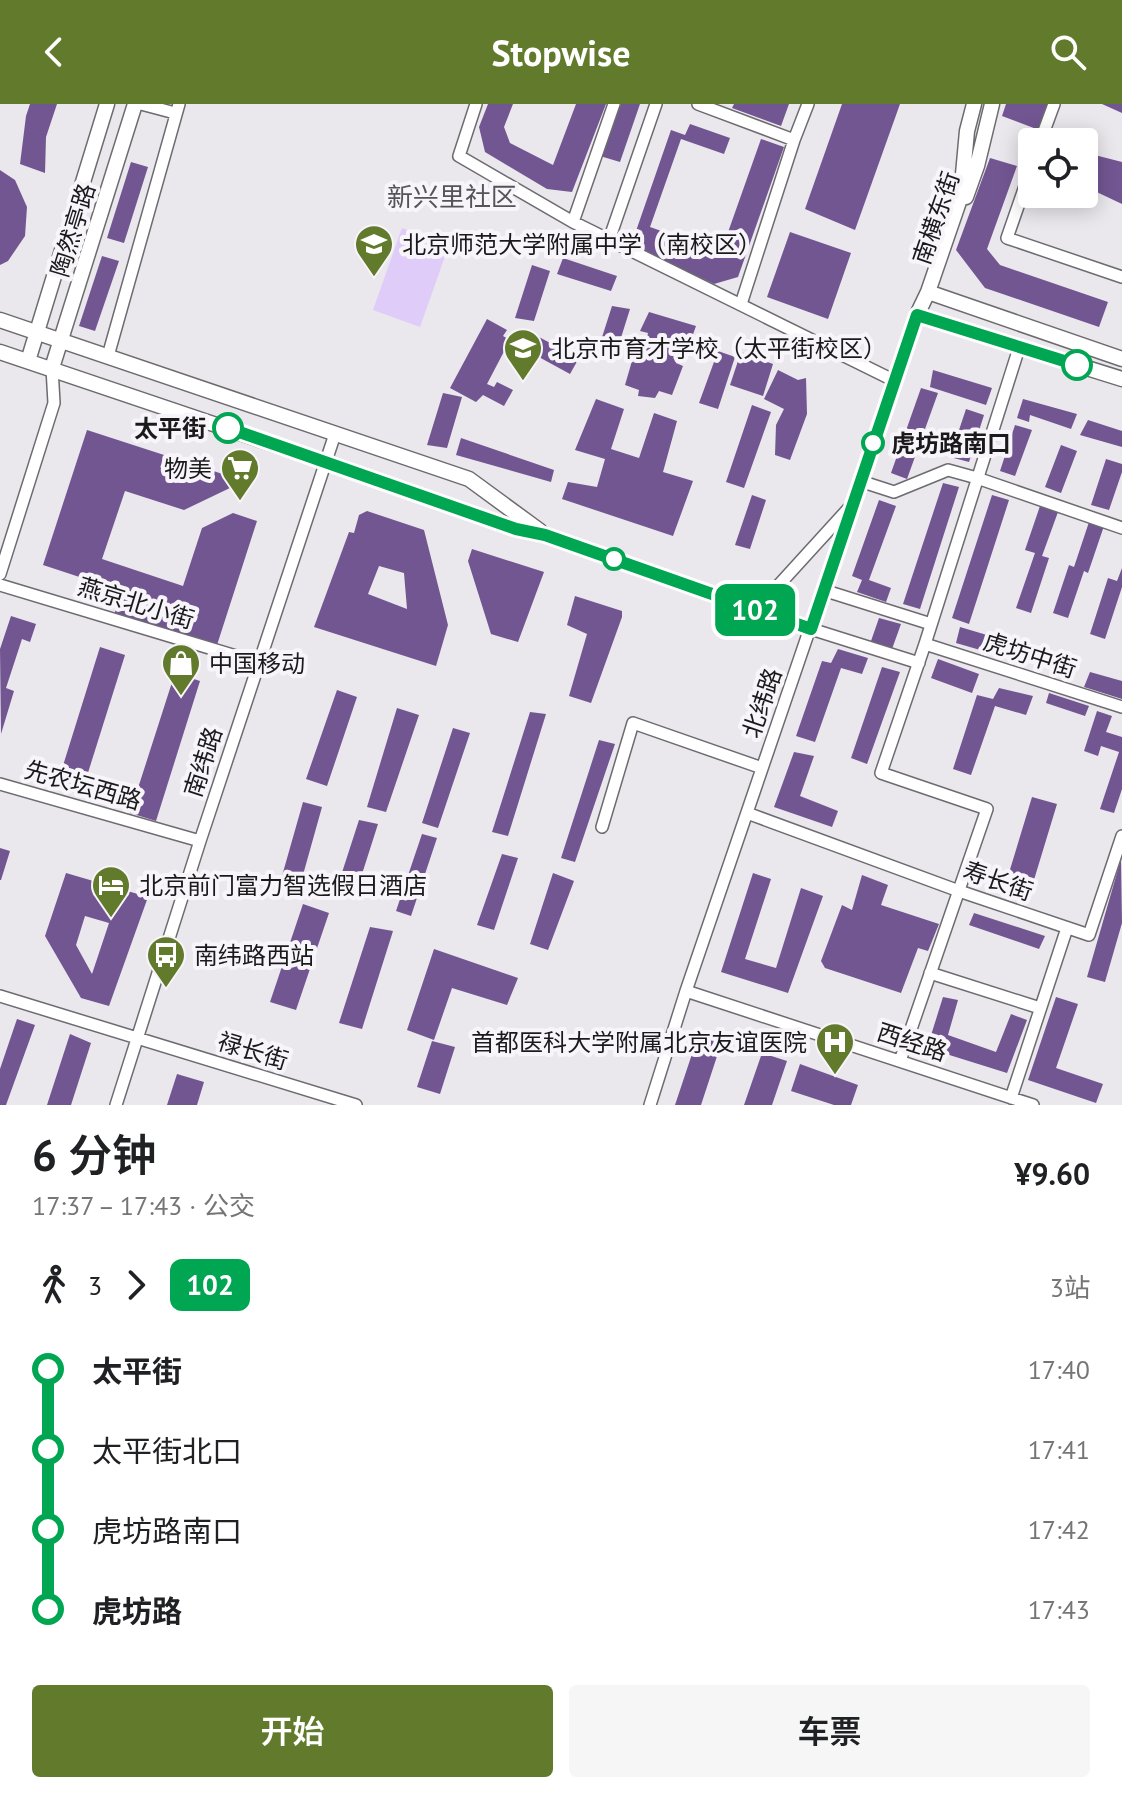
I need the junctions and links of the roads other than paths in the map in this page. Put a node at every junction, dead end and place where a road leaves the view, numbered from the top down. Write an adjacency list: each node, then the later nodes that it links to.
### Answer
1 (107, 104): 23 (main road, 陶然亭路)
2 (138, 104): 12 (street); 24 (main road, 陶然亭路)
3 (476, 104): 16 (street)
4 (614, 104): 16 (street)
5 (656, 104): 17 (street)
6 (698, 104): 11 (street)
7 (808, 104): 14 (street)
8 (974, 104): 19 (main road, 南横东街)
9 (992, 104): 19 (main road, 南横东街)
10 (1054, 104): 13 (street)
11 (713, 107): 14 (street)
12 (177, 109): 27 (street)
13 (1045, 128)
14 (794, 140): 20 (street)
15 (1018, 206): 18 (street)
16 (573, 222): 17 (street)
17 (609, 240): 20 (street)
18 (1122, 277)
19 (928, 292): 21 (main road); 28 (main road)
20 (741, 304): 32 (street)
21 (917, 315): 25 (main road); 32 (street, 北纬路)
22 (0, 320): 23 (main road)
23 (37, 332): 24 (main road); 29 (main road, 陶然亭路)
24 (61, 340): 27 (main road); 30 (main road, 陶然亭路)
25 (1019, 348): 31 (main road); 35 (street)
26 (0, 352): 29 (main road)
27 (108, 356): 33 (main road)
28 (1122, 359)
29 (28, 361): 30 (main road)
30 (52, 368): 34 (main road); 40 (street)
31 (1122, 379)
32 (895, 381): 36 (street, 北纬路)
33 (335, 434): 34 (street, 南纬路); 39 (main road)
34 (326, 462): 39 (main road); 47 (street, 南纬路)
35 (977, 478): 36 (street); 38 (street); 44 (street)
36 (860, 481): 37 (street, 北纬路)
37 (851, 506): 42 (street, 北纬路); 43 (street)
38 (1122, 528)
39 (545, 535): 43 (main road)
40 (0, 574)
41 (0, 585): 47 (street, 燕京北小街)
42 (823, 590): 44 (street); 45 (street, 北纬路)
43 (756, 610): 45 (main road)
44 (931, 624): 46 (street)
45 (811, 629): 48 (street); 50 (street, 北纬路)
46 (925, 644): 48 (street); 49 (street, 虎坊中街)
47 (259, 663): 55 (street, 南纬路)
48 (919, 663): 56 (street)
49 (1122, 707)
50 (762, 768): 52 (street, 北纬路); 53 (street)
51 (0, 784): 55 (street, 先农坛西路)
52 (747, 813): 56 (street, 寿长街); 59 (street, 北纬路)
53 (602, 827)
54 (1122, 836): 57 (street)
55 (200, 841): 62 (street, 南纬路)
56 (959, 891): 57 (street, 寿长街); 58 (street)
57 (1067, 928): 61 (street)
58 (930, 973): 61 (street); 63 (street)
59 (686, 991): 63 (street, 西经路); 67 (street, 北纬路)
60 (0, 996): 62 (street, 禄长街)
61 (1040, 1008): 64 (street)
62 (138, 1039): 65 (street, 南纬路); 66 (street, 禄长街)
63 (900, 1061): 64 (street, 西经路)
64 (1011, 1098): 68 (street, 西经路)
65 (116, 1105)
66 (356, 1105)
67 (650, 1105)
68 (1033, 1105)

